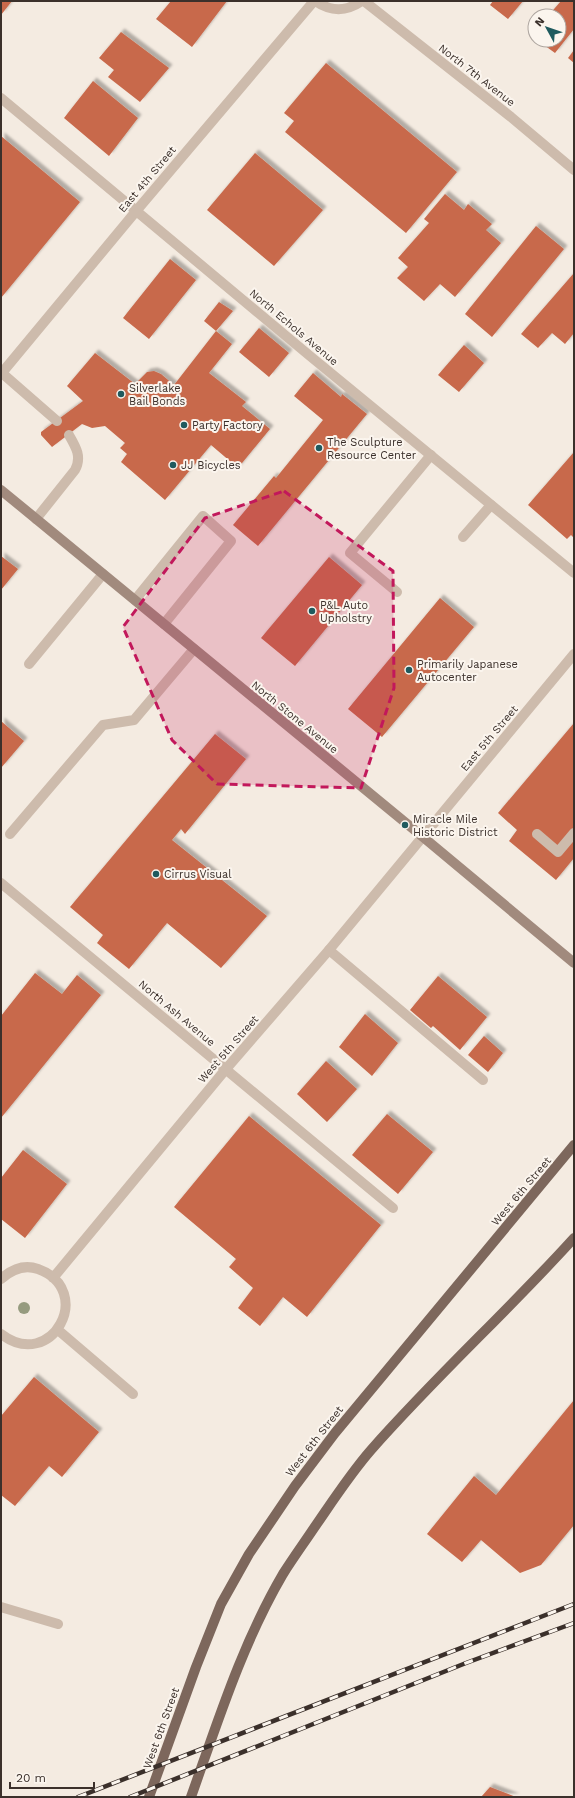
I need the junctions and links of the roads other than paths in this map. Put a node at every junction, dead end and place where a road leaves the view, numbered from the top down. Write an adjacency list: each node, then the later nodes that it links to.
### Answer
1 (314, 1): 2 (street, North 7th Avenue); 5 (street, East 4th Street)
2 (363, 1): 4 (street, North 7th Avenue)
3 (1, 98): 5 (street, North Echols Avenue)
4 (574, 170)
5 (137, 210): 6 (street, East 4th Street); 9 (street, North Echols Avenue)
6 (1, 373): 7 (street)
7 (57, 420)
8 (69, 435): 12 (street)
9 (431, 455): 11 (street, North Echols Avenue); 16 (street)
10 (1, 490): 12 (main road, North Stone Avenue)
11 (491, 505): 13 (street); 14 (street, North Echols Avenue)
12 (36, 519): 15 (main road, North Stone Avenue)
13 (463, 537)
14 (574, 573)
15 (103, 574): 17 (main road, North Stone Avenue); 21 (street)
16 (397, 592)
17 (135, 600): 18 (main road, North Stone Avenue); 18 (street)
18 (164, 624): 19 (main road, North Stone Avenue)
19 (194, 649): 23 (street); 25 (main road, North Stone Avenue)
20 (574, 654): 25 (street, East 5th Street)
21 (29, 664)
22 (574, 833): 24 (street)
23 (10, 834)
24 (537, 834)
25 (423, 837): 27 (street, West 5th Street); 28 (main road, North Stone Avenue)
26 (1, 882): 29 (street, North Ash Avenue)
27 (329, 950): 29 (street, West 5th Street); 30 (street)
28 (574, 963)
29 (226, 1069): 32 (street, North Ash Avenue); 34 (street, West 5th Street)
30 (483, 1080)
31 (574, 1146): 41 (main road, West 6th Street)
32 (393, 1208)
33 (574, 1238): 42 (main road)
34 (53, 1278): 35 (street); 36 (street)
35 (1, 1279)
36 (58, 1330): 37 (street); 38 (street)
37 (2, 1337)
38 (133, 1394)
39 (1, 1607): 40 (street)
40 (58, 1624)
41 (149, 1797)
42 (191, 1797)

